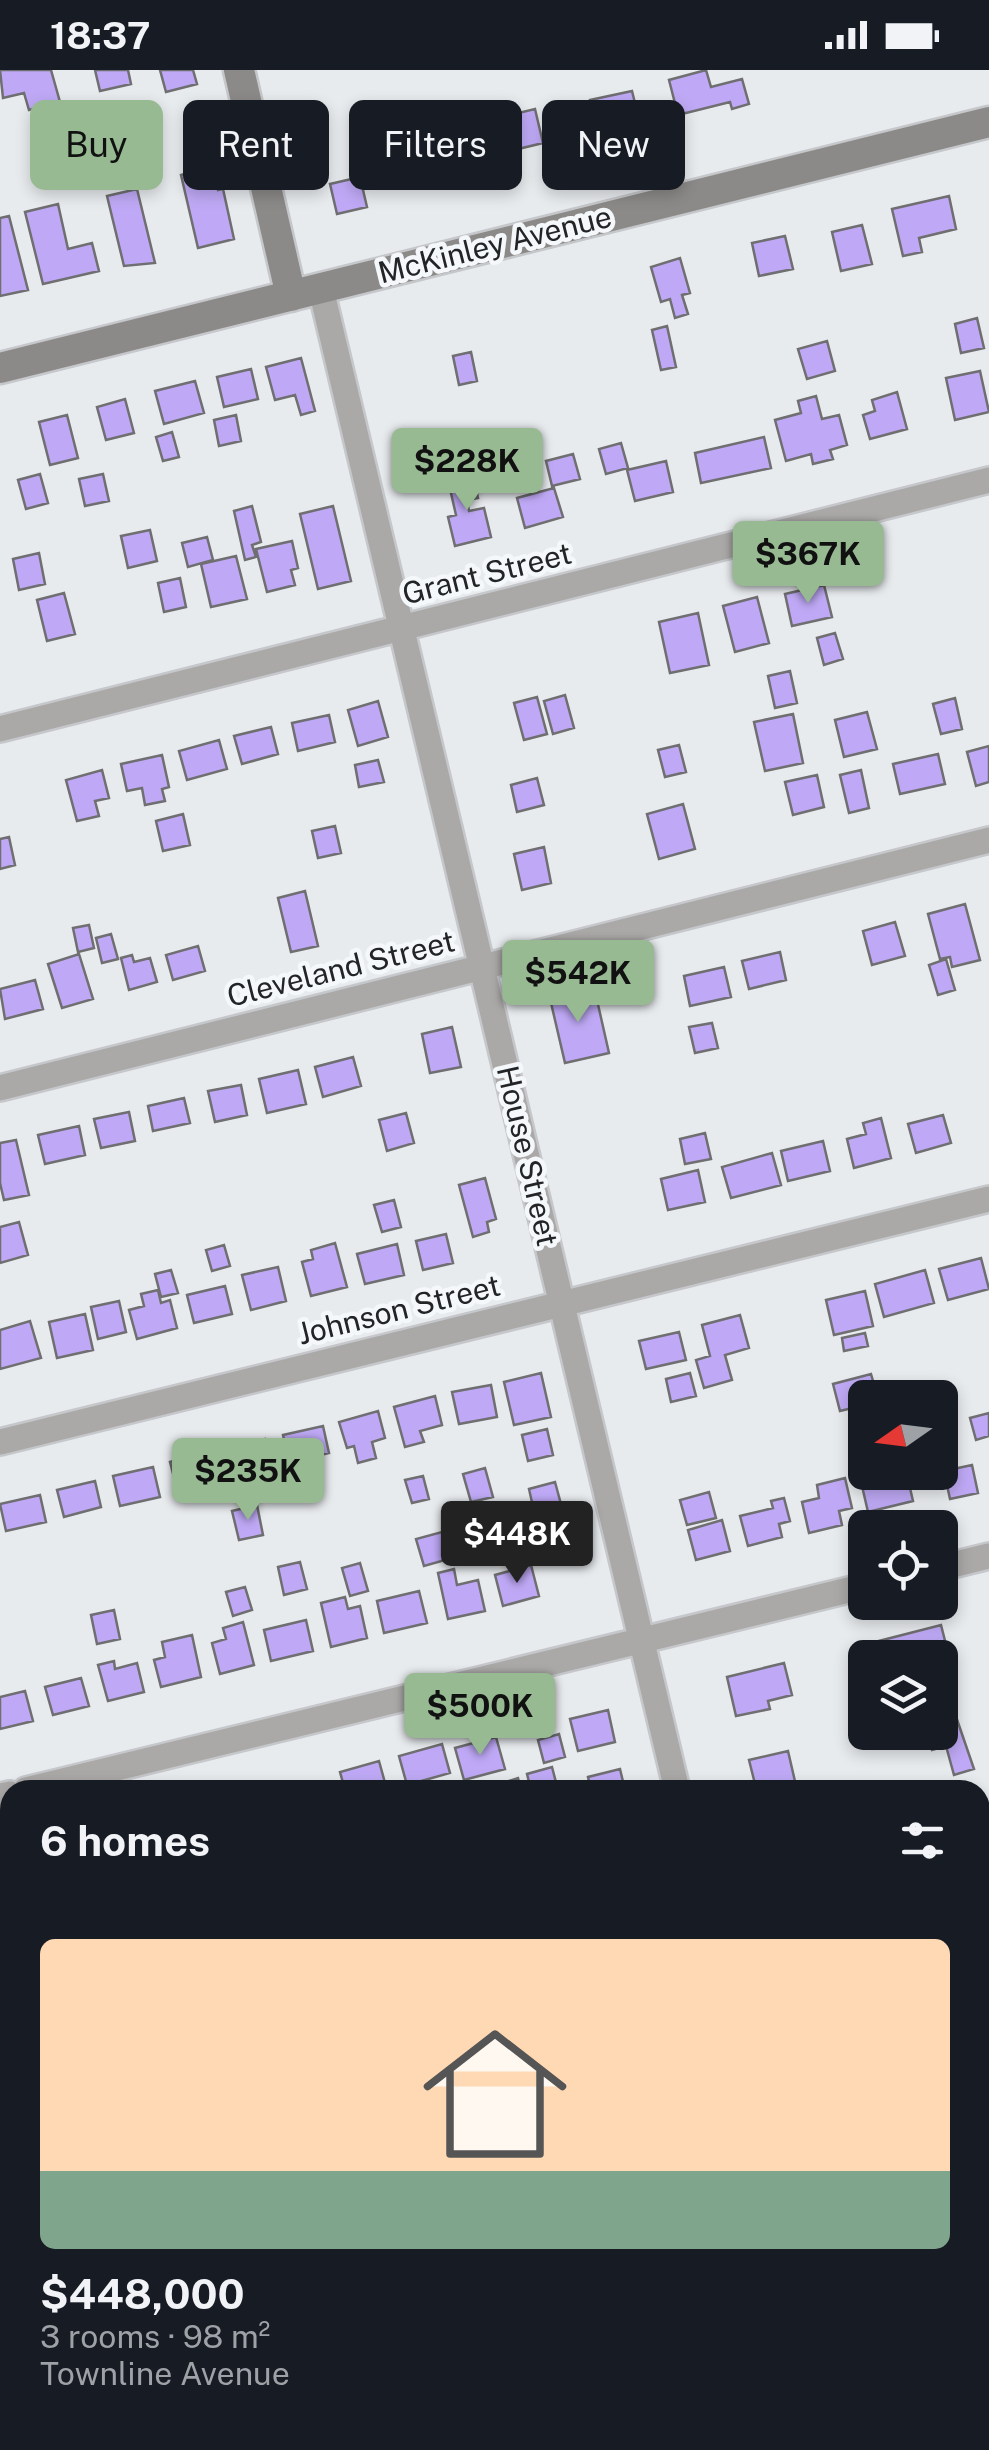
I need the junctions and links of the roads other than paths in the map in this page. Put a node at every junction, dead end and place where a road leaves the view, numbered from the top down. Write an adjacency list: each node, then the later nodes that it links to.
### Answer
1 (239, 70): 4 (street)
2 (989, 122): 3 (street, McKinley Avenue)
3 (321, 288): 4 (street, McKinley Avenue); 7 (street, House Street)
4 (291, 296): 5 (street, McKinley Avenue)
5 (0, 368)
6 (989, 480): 7 (street, Grant Street)
7 (402, 630): 8 (street, Grant Street); 10 (street, House Street)
8 (0, 729)
9 (989, 840): 10 (street, Cleveland Street)
10 (482, 967): 11 (street, Cleveland Street); 13 (street, House Street)
11 (0, 1088)
12 (989, 1199): 13 (street, Johnson Street)
13 (562, 1303): 14 (street, Johnson Street); 18 (street, House Street)
14 (0, 1442)
15 (989, 1556): 16 (street)
16 (958, 1564)
17 (848, 1590): 18 (street)
18 (642, 1641): 19 (street); 20 (street, House Street)
19 (67, 1780)
20 (675, 1780)

